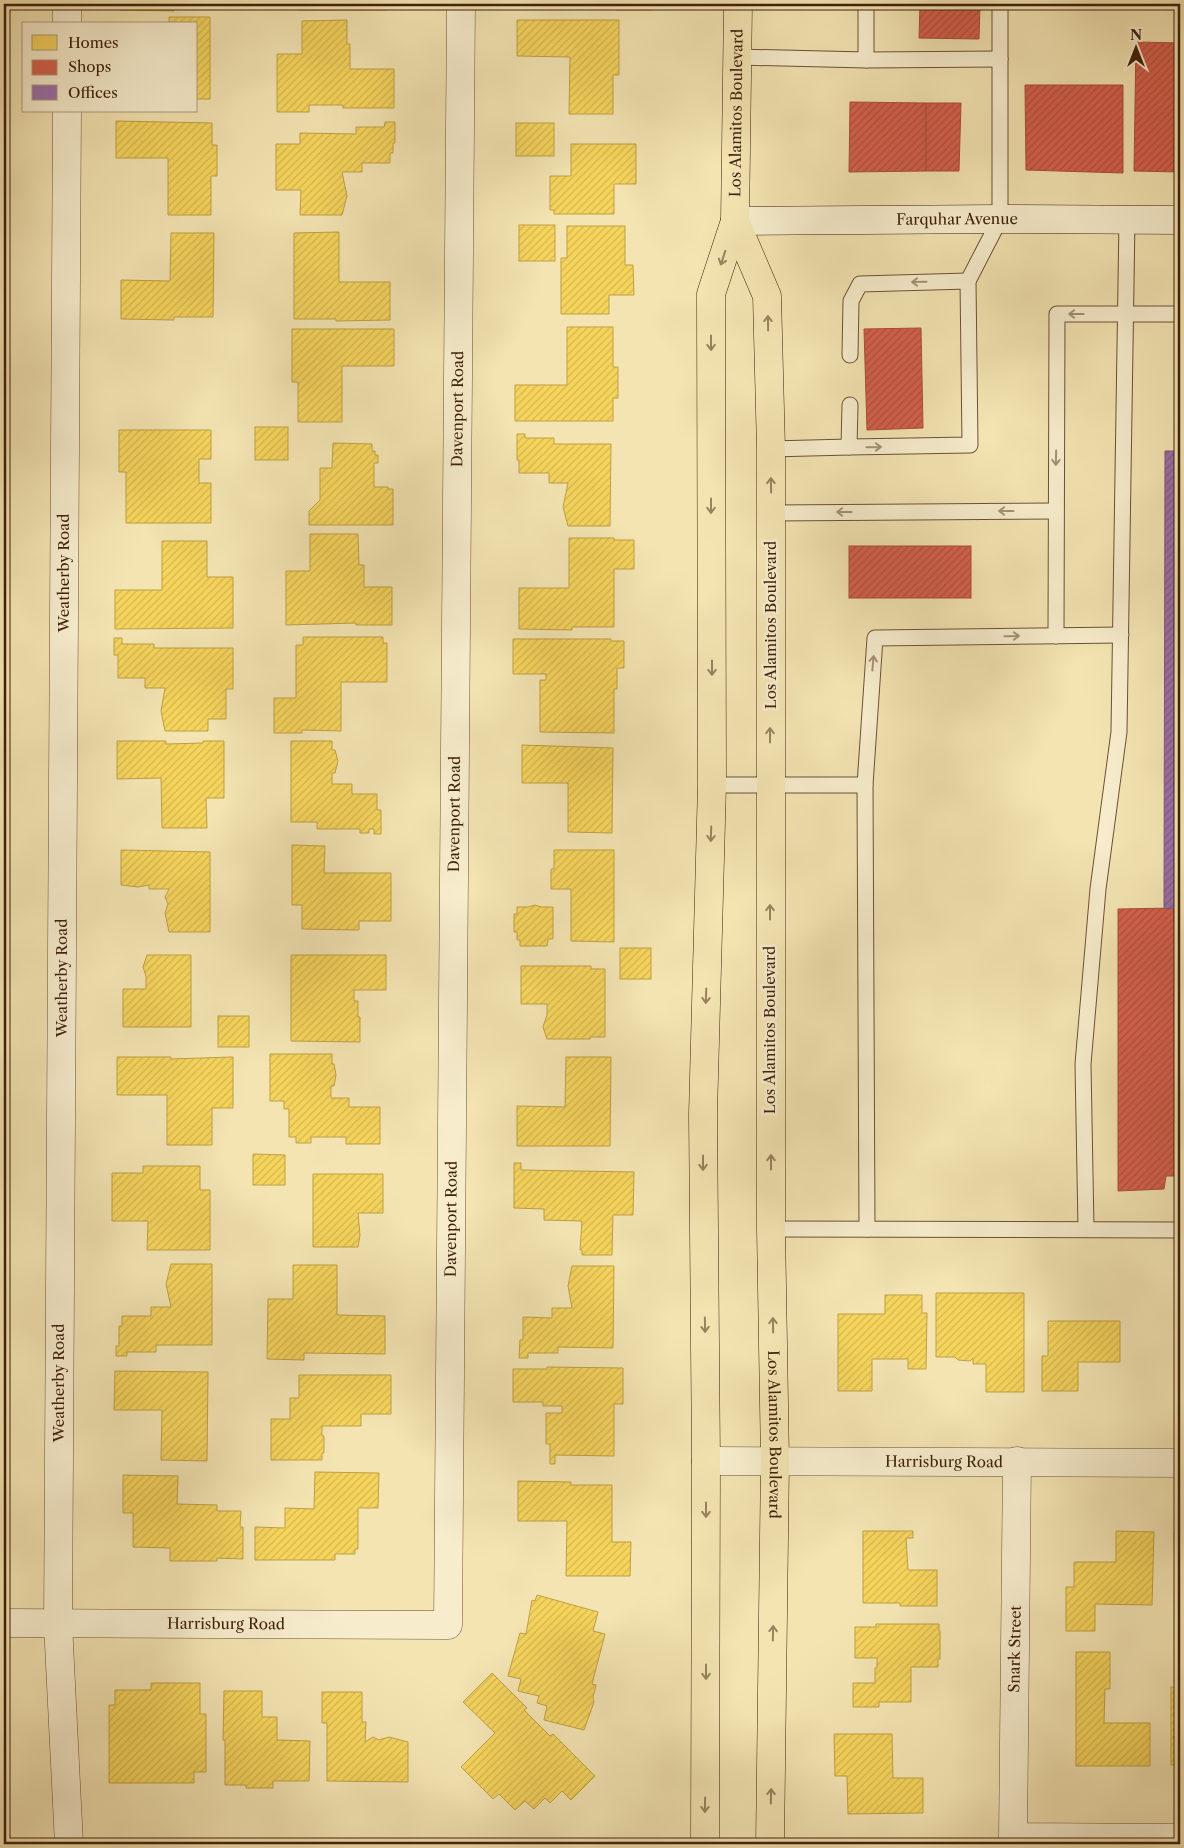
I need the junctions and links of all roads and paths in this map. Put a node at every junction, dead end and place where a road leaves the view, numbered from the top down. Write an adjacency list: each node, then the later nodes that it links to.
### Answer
1 (67, 4): 6 (street)
2 (461, 4): 39 (street, Davenport Road)
3 (738, 4): 7 (main road, Los Alamitos Boulevard)
4 (866, 4): 9 (lane)
5 (1000, 4): 8 (lane)
6 (67, 22)
7 (737, 57): 9 (lane); 14 (main road, Los Alamitos Boulevard)
8 (1000, 59): 9 (lane); 11 (lane)
9 (866, 60)
10 (66, 112): 38 (street, Weatherby Road)
11 (1000, 219): 12 (street, Farquhar Avenue); 14 (street, Farquhar Avenue); 15 (lane)
12 (1126, 219): 13 (street, Farquhar Avenue); 16 (lane)
13 (1180, 220)
14 (735, 221): 21 (main road, Los Alamitos Boulevard, one-way to 14); 27 (main road, Los Alamitos Boulevard, one-way to 27)
15 (968, 281): 18 (lane, one-way to 18); 20 (lane, one-way to 15)
16 (1125, 314): 17 (lane); 22 (lane, one-way to 22); 24 (lane)
17 (1180, 314)
18 (850, 355)
19 (850, 405): 20 (lane)
20 (849, 447): 21 (lane)
21 (771, 449): 23 (main road, Los Alamitos Boulevard, one-way to 21)
22 (1055, 511): 23 (lane, one-way to 23); 25 (lane)
23 (772, 513): 26 (main road, Los Alamitos Boulevard, one-way to 23)
24 (1121, 635): 25 (lane); 31 (lane)
25 (1056, 636): 28 (lane, one-way to 25)
26 (770, 784): 27 (lane); 28 (lane); 29 (main road, Los Alamitos Boulevard, one-way to 26)
27 (712, 785): 33 (main road, Los Alamitos Boulevard, one-way to 33)
28 (865, 785): 30 (lane)
29 (771, 1229): 30 (lane); 34 (main road, Los Alamitos Boulevard, one-way to 29)
30 (867, 1229): 31 (lane)
31 (1086, 1229): 32 (lane)
32 (1180, 1230)
33 (706, 1461): 34 (street, Harrisburg Road); 42 (main road, Los Alamitos Boulevard, one-way to 42)
34 (774, 1461): 35 (street, Harrisburg Road); 43 (main road, Los Alamitos Boulevard, one-way to 34)
35 (1017, 1461): 36 (street, Harrisburg Road); 41 (street, Snark Street)
36 (1180, 1463)
37 (4, 1623): 38 (street, Harrisburg Road)
38 (58, 1624): 39 (street, Harrisburg Road); 40 (street, Weatherby Road)
39 (448, 1625)
40 (69, 1836)
41 (1180, 1838)
42 (705, 1844)
43 (770, 1844)

